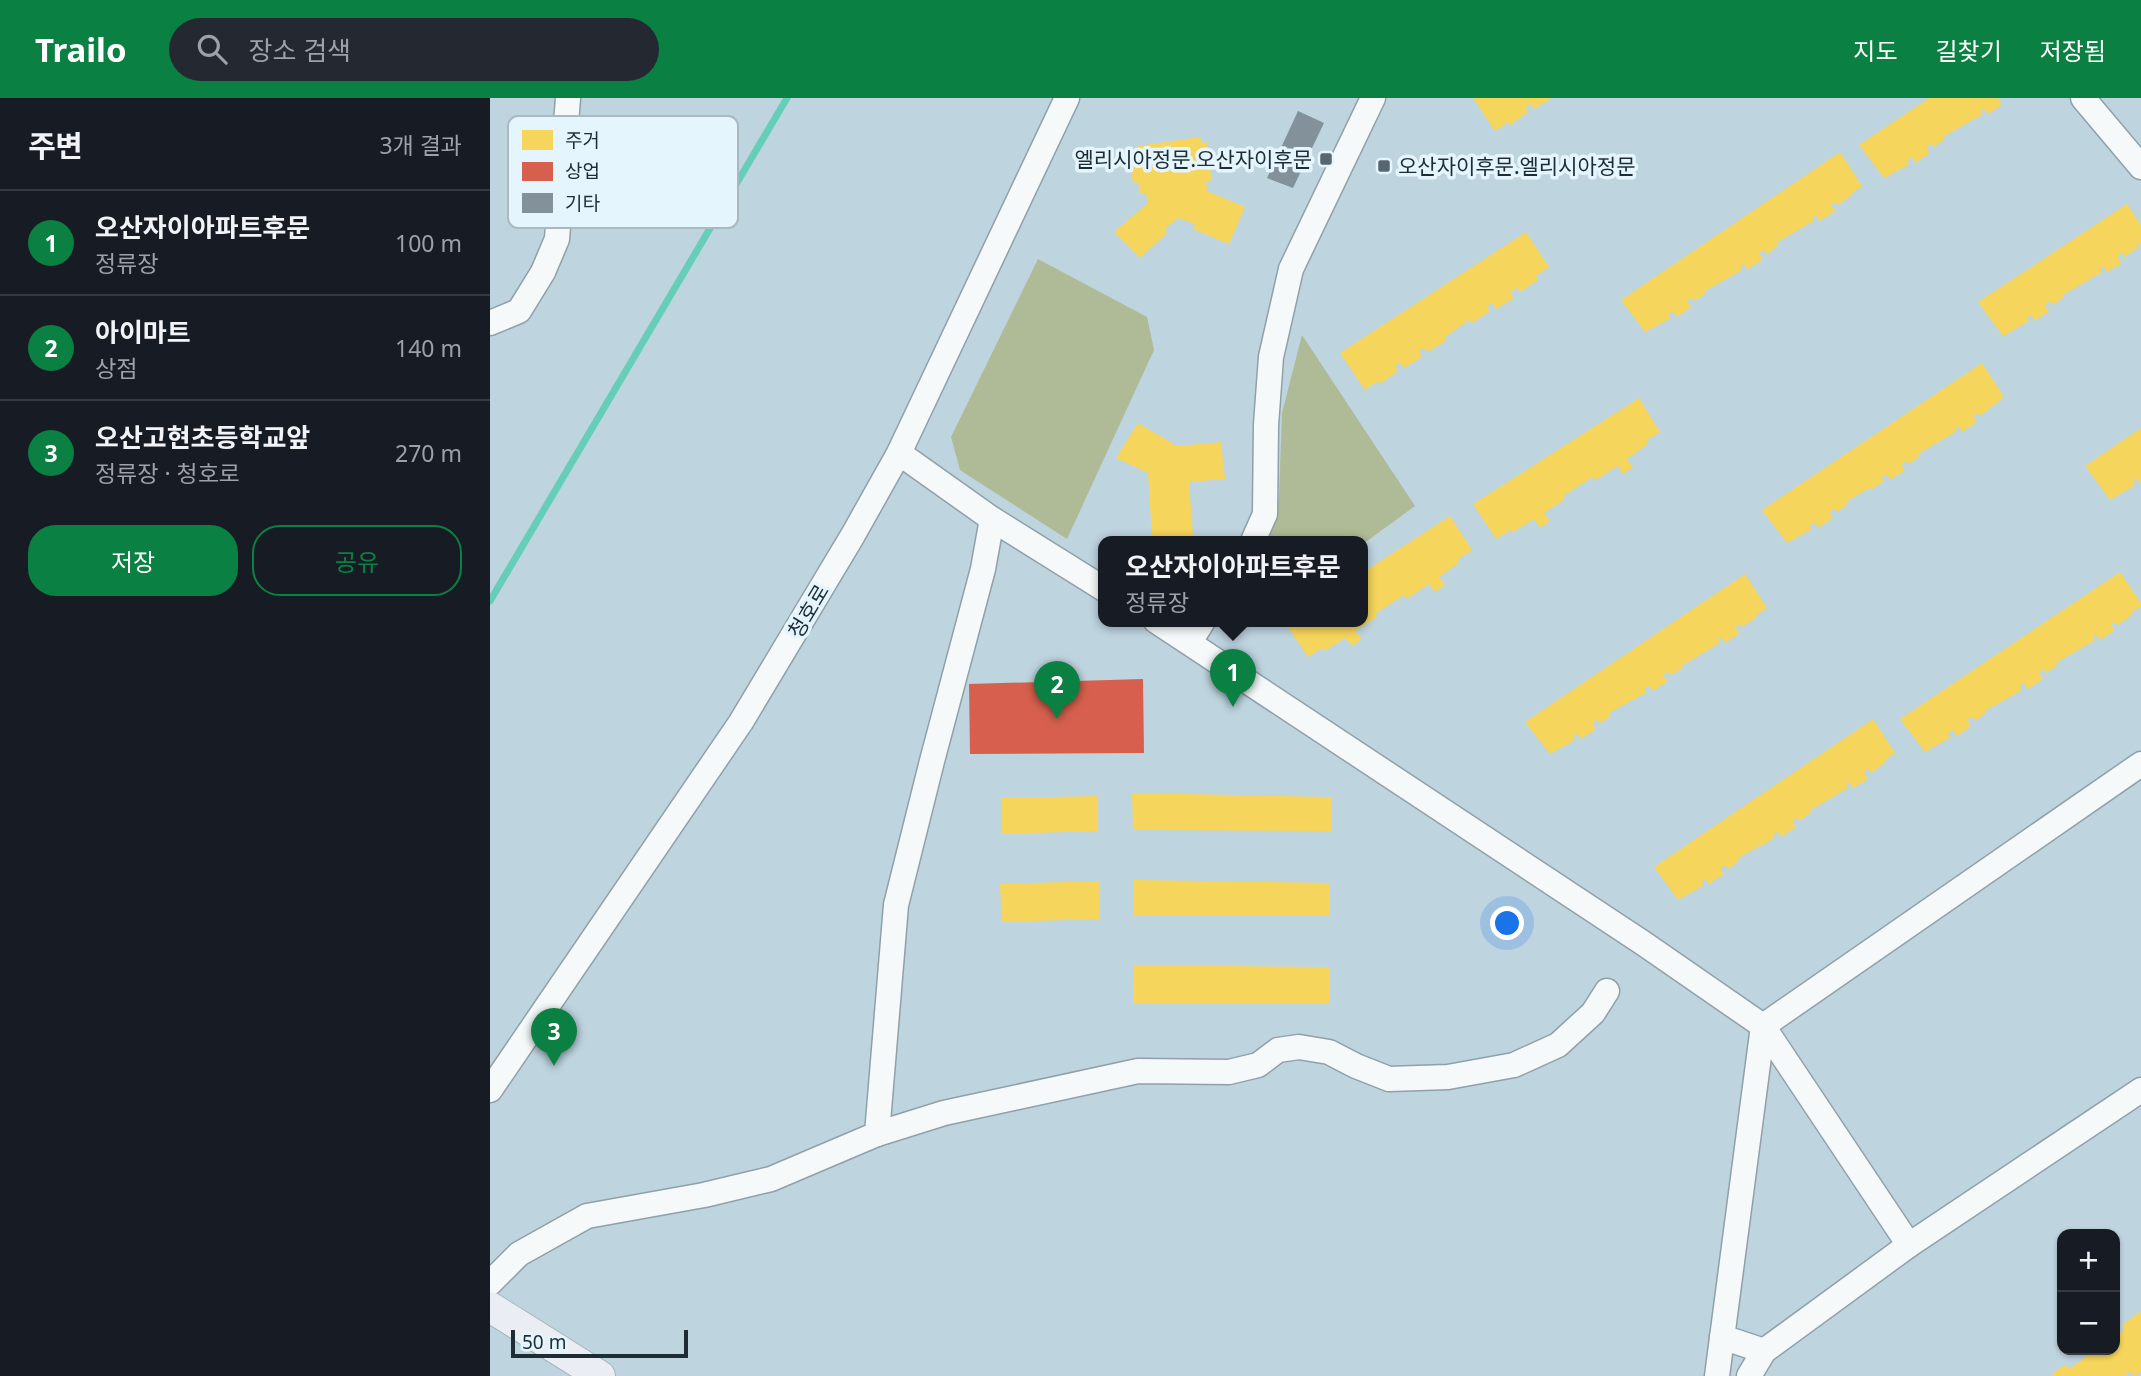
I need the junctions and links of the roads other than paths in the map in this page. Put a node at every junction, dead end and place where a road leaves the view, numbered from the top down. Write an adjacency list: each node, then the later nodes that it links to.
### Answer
1 (568, 98): 5 (street)
2 (1067, 98): 9 (street, 청호로)
3 (1373, 98): 11 (street)
4 (2083, 98): 6 (street)
5 (567, 116)
6 (2141, 167)
7 (558, 228): 8 (street)
8 (490, 323)
9 (899, 453): 10 (street); 19 (street, 청호로)
10 (992, 519): 12 (street); 21 (street)
11 (1255, 536)
12 (1098, 585)
13 (1165, 627): 15 (street)
14 (1199, 627): 15 (street)
15 (1189, 642): 18 (street)
16 (2141, 764): 18 (street)
17 (1607, 991): 21 (street)
18 (1763, 1026): 22 (street); 25 (street)
19 (490, 1090)
20 (2141, 1090): 22 (street)
21 (877, 1134): 23 (street)
22 (1909, 1245): 26 (street)
23 (490, 1283)
24 (490, 1307): 27 (main road)
25 (1722, 1337): 26 (street); 28 (street)
26 (1764, 1351): 29 (street)
27 (600, 1376)
28 (1717, 1376)
29 (1749, 1376)

